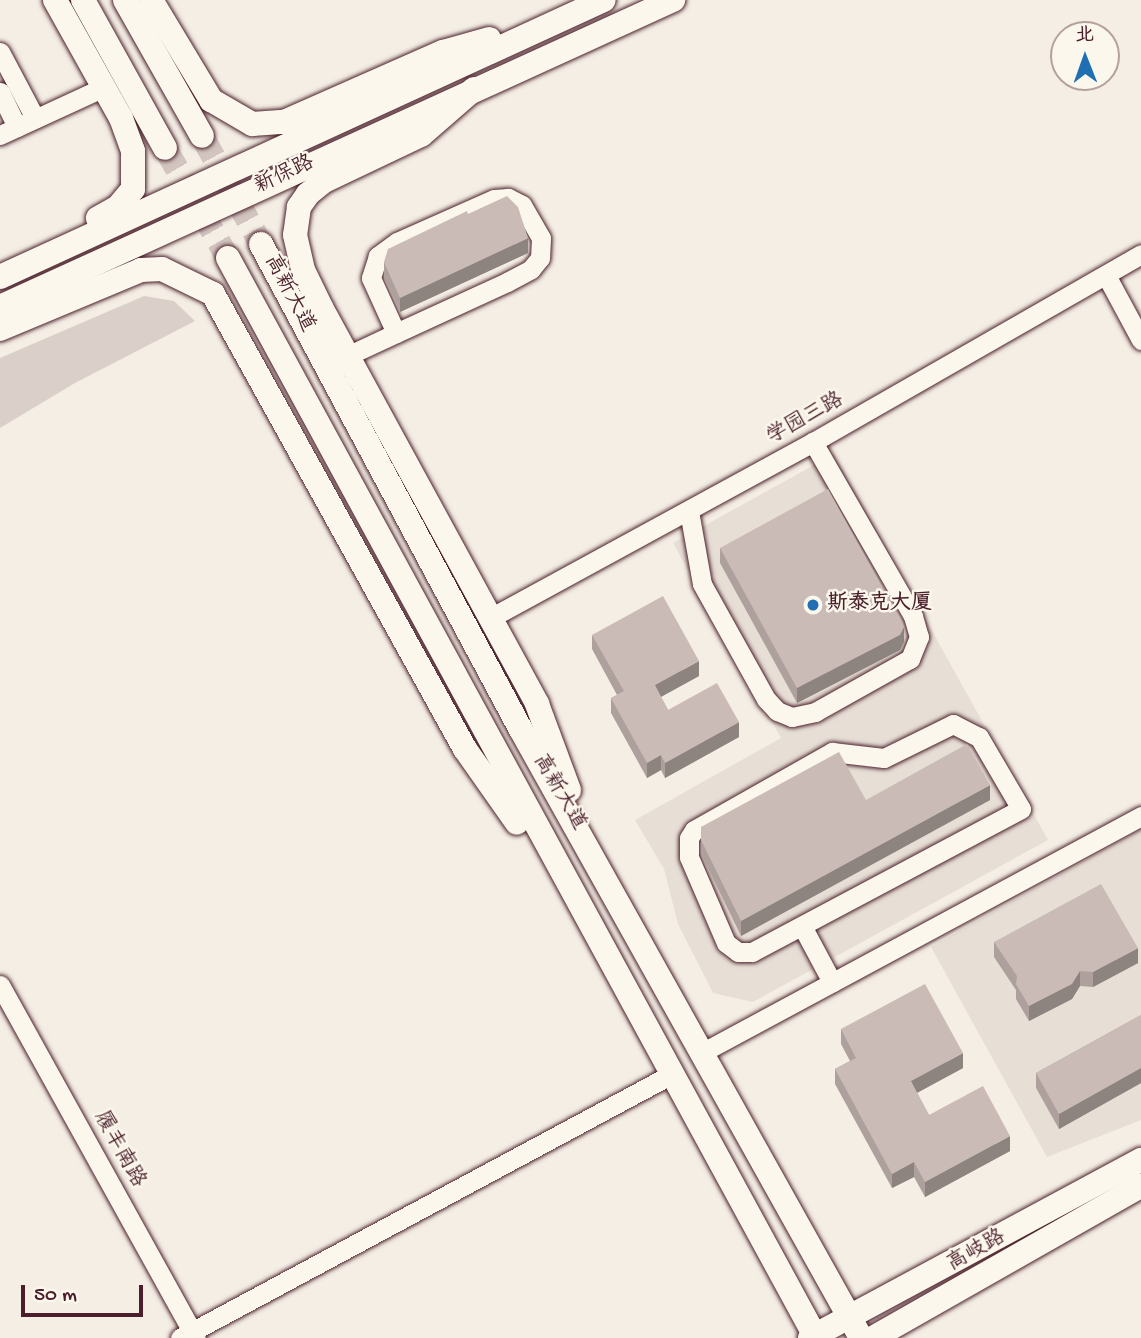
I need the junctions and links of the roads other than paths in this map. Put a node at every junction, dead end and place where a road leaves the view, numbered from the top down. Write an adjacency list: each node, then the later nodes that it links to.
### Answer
1 (55, 0): 9 (main road)
2 (83, 0): 15 (main road)
3 (125, 0): 14 (main road)
4 (151, 0): 7 (main road)
5 (604, 0): 7 (main road)
6 (673, 0): 10 (main road, 新保路)
7 (561, 20): 20 (main road, 新保路)
8 (0, 52): 12 (street)
9 (104, 87): 12 (street); 20 (main road)
10 (474, 89): 21 (main road, 新保路); 25 (main road)
11 (0, 92): 13 (street)
12 (35, 118): 13 (street)
13 (9, 131)
14 (202, 136)
15 (165, 148)
16 (261, 244): 30 (main road, 高新大道)
17 (1141, 254): 19 (street, 学园三路)
18 (228, 258): 31 (main road, 高新大道)
19 (1105, 275): 24 (street); 26 (street, 学园三路)
20 (0, 276)
21 (0, 307)
22 (0, 329): 31 (main road)
23 (396, 334): 23 (street); 25 (street)
24 (1141, 340)
25 (347, 356): 28 (main road)
26 (813, 442): 27 (street, 学园三路); 27 (street)
27 (689, 511): 28 (street, 学园三路)
28 (491, 618): 30 (main road)
29 (1141, 816): 33 (street)
30 (592, 853): 35 (main road, 高新大道)
31 (559, 874): 36 (main road, 高新大道)
32 (802, 926): 32 (street); 33 (street)
33 (832, 982): 35 (street)
34 (0, 985): 40 (street, 履丰南路)
35 (703, 1052): 39 (main road, 高新大道)
36 (670, 1075): 40 (street); 41 (main road, 高新大道)
37 (1141, 1160): 39 (main road, 高岐路)
38 (1141, 1186): 42 (main road, 高岐路)
39 (856, 1328): 41 (main road, 高岐路)
40 (190, 1336)
41 (813, 1337)
42 (873, 1338)

